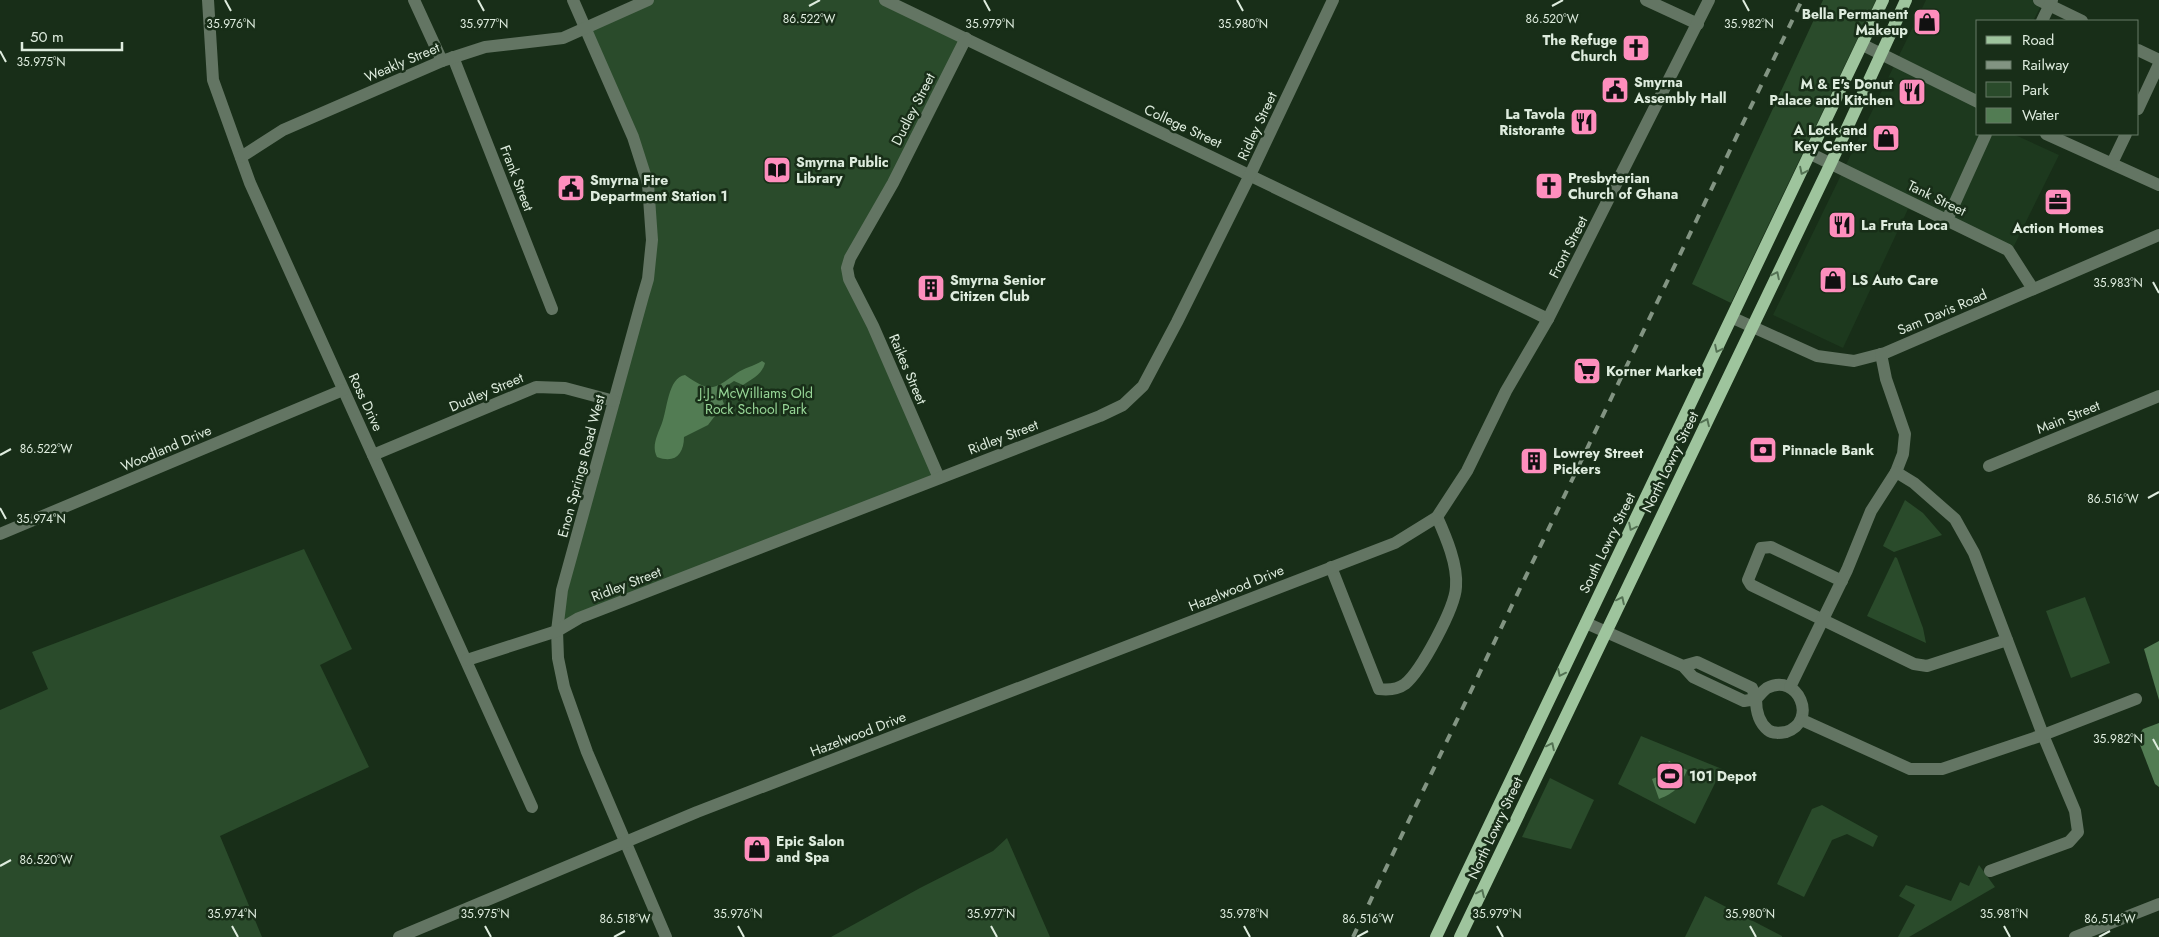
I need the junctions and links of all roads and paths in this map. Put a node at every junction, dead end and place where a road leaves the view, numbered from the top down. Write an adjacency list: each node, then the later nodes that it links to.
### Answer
1 (208, 0): 29 (street, Ross Drive)
2 (414, 0): 20 (street, Frank Street)
3 (573, 0): 15 (street, Enon Springs Road West)
4 (648, 0): 15 (street)
5 (885, 0): 16 (street, College Street)
6 (1333, 0): 32 (street, Ridley Street)
7 (1646, 0): 14 (street)
8 (1709, 0): 14 (street, Front Street)
9 (1883, 0): 17 (main road, South Lowry Street)
10 (1906, 0): 19 (main road, North Lowry Street)
11 (2047, 2): 12 (street); 13 (street)
12 (2042, 20)
13 (2080, 20)
14 (1698, 24): 40 (street, Front Street)
15 (586, 29): 20 (street, Weakly Street); 45 (street, Enon Springs Road West)
16 (966, 38): 32 (street, College Street); 36 (street, Dudley Street)
17 (1863, 45): 19 (street); 28 (main road, South Lowry Street)
18 (2139, 50): 21 (street)
19 (1882, 55): 23 (street); 30 (main road, North Lowry Street)
20 (447, 59): 29 (street, Weakly Street); 38 (street, Frank Street)
21 (2159, 60)
22 (2159, 64): 24 (street)
23 (1976, 101)
24 (2139, 107)
25 (1986, 135): 34 (street)
26 (2048, 135): 31 (street)
27 (2126, 135): 31 (street)
28 (1811, 154): 30 (street, Tank Street); 39 (main road, South Lowry Street, one-way to 39)
29 (241, 157): 43 (street, Ross Drive)
30 (1830, 163): 34 (street, Tank Street); 41 (main road, North Lowry Street, one-way to 30)
31 (2112, 163): 33 (street)
32 (1250, 175): 40 (street, College Street); 49 (street, Ridley Street)
33 (2159, 185)
34 (1947, 220): 37 (street, Tank Street)
35 (2159, 235): 37 (street, Sam Davis Road)
36 (847, 273): 49 (street, Raikes Street)
37 (2032, 289): 42 (street, Sam Davis Road)
38 (552, 309)
39 (1733, 318): 41 (street, Sam Davis Road); 55 (main road, South Lowry Street, one-way to 55)
40 (1548, 319): 50 (street, Hazelwood Drive)
41 (1752, 326): 42 (street, Sam Davis Road); 57 (main road, North Lowry Street, one-way to 41)
42 (1881, 354): 48 (street)
43 (343, 390): 46 (street, Ross Drive); 51 (street, Woodland Drive)
44 (2159, 396): 47 (street, Main Street)
45 (614, 401): 46 (street, Dudley Street); 56 (street, Enon Springs Road West)
46 (374, 455): 59 (street, Ross Drive)
47 (1989, 466)
48 (1896, 472): 53 (street); 58 (street)
49 (939, 478): 56 (street, Ridley Street)
50 (1437, 517): 52 (street, Hazelwood Drive); 52 (street)
51 (0, 534)
52 (1331, 567): 66 (street, Hazelwood Drive)
53 (1842, 581): 54 (street); 54 (street)
54 (1824, 619): 58 (street); 60 (street)
55 (1586, 623): 57 (street); 71 (main road, South Lowry Street, one-way to 71)
56 (558, 631): 59 (street, Ridley Street); 66 (street, Enon Springs Road West)
57 (1606, 632): 61 (street); 72 (main road, North Lowry Street, one-way to 57)
58 (2007, 640): 64 (street)
59 (467, 660): 65 (street, Ross Drive)
60 (1790, 687): 61 (street); 63 (street)
61 (1755, 698): 63 (street)
62 (2136, 699): 64 (street)
63 (1802, 720): 64 (street)
64 (2043, 735): 67 (street)
65 (532, 807)
66 (624, 841): 69 (street, Hazelwood Drive); 70 (street, Enon Springs Road West)
67 (1990, 872)
68 (2159, 904): 73 (street)
69 (399, 937)
70 (666, 937)
71 (1436, 937)
72 (1460, 937)
73 (2076, 937)

